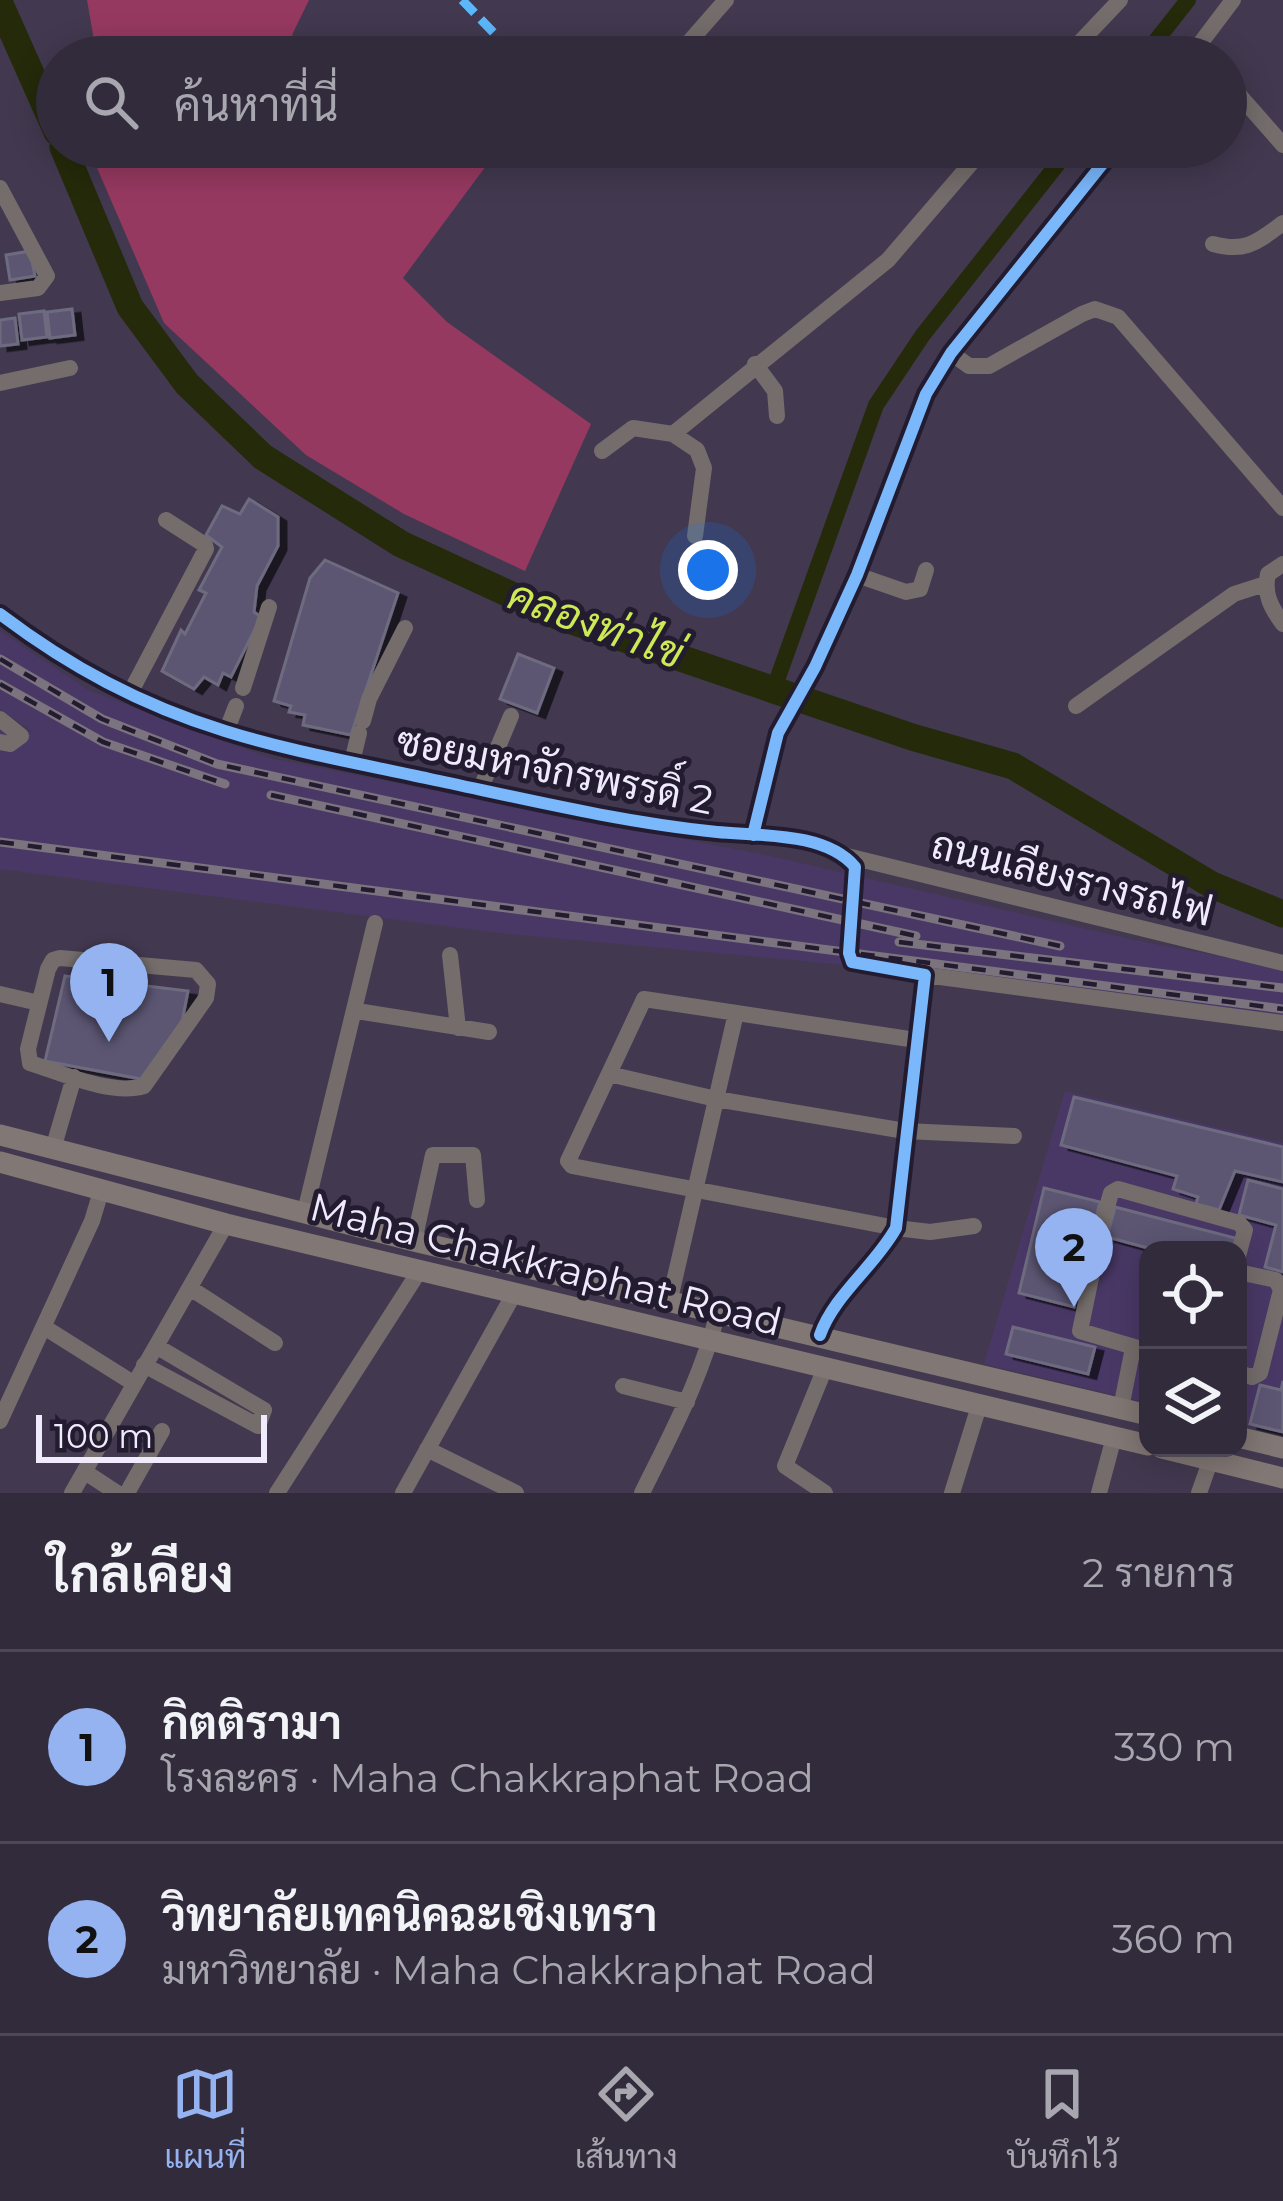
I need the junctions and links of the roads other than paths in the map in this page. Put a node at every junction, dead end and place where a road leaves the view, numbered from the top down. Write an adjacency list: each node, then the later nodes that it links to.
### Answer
1 (726, 0): 4 (street)
2 (1120, 0): 5 (street)
3 (1233, 0): 6 (street)
4 (694, 36)
5 (1086, 36)
6 (1210, 36)
7 (1247, 104): 8 (street)
8 (1283, 145)
9 (967, 168): 16 (street)
10 (1099, 168): 15 (street)
11 (0, 188): 14 (street)
12 (1283, 223): 13 (street)
13 (1213, 244)
14 (0, 293)
15 (951, 353): 22 (street); 27 (street)
16 (755, 364): 19 (street); 20 (street)
17 (70, 368): 18 (street)
18 (0, 383)
19 (777, 416)
20 (673, 434): 21 (street); 24 (street)
21 (602, 451)
22 (1283, 508)
23 (166, 520): 34 (street)
24 (695, 536)
25 (1283, 564): 28 (street)
26 (926, 570): 27 (street)
27 (857, 575): 43 (street)
28 (1265, 584): 31 (street); 36 (street)
29 (269, 607): 33 (street)
30 (0, 614): 34 (street, ซอยมหาจักรพรรดิ์ 2)
31 (1283, 624)
32 (405, 628): 41 (street)
33 (243, 688)
34 (129, 695): 39 (street, ซอยมหาจักรพรรดิ์ 2)
35 (236, 706): 39 (street)
36 (1076, 706)
37 (511, 716): 42 (street)
38 (0, 719): 40 (street)
39 (226, 732): 41 (street, ซอยมหาจักรพรรดิ์ 2)
40 (0, 742)
41 (352, 762): 42 (street, ซอยมหาจักรพรรดิ์ 2)
42 (480, 790): 43 (street, ซอยมหาจักรพรรดิ์ 2)
43 (753, 835): 44 (street, ซอยมหาจักรพรรดิ์ 2)
44 (846, 856): 47 (street, ถนนเลียงรางรถไฟ); 48 (street)
45 (375, 923): 51 (street)
46 (450, 955): 54 (street)
47 (1283, 963)
48 (925, 975): 53 (street); 56 (street)
49 (0, 994): 50 (street)
50 (39, 1003): 58 (street); 58 (street)
51 (357, 1011): 54 (street); 68 (street)
52 (736, 1013): 56 (street); 57 (street); 59 (street)
53 (1283, 1023)
54 (458, 1028): 55 (street)
55 (489, 1032)
56 (916, 1040): 60 (street)
57 (609, 1074): 59 (street); 66 (street)
58 (74, 1077): 63 (street)
59 (716, 1099): 60 (street); 66 (street)
60 (905, 1131): 62 (street); 71 (street)
61 (0, 1135): 63 (main road, Maha Chakkraphat Road)
62 (1014, 1136)
63 (53, 1149): 68 (main road, Maha Chakkraphat Road)
64 (0, 1162): 65 (main road, Maha Chakkraphat Road)
65 (102, 1188): 69 (main road, Maha Chakkraphat Road); 82 (street)
66 (694, 1190): 71 (street); 80 (street)
67 (477, 1200): 73 (street)
68 (304, 1212): 73 (main road, Maha Chakkraphat Road)
69 (226, 1224): 76 (main road, Maha Chakkraphat Road); 78 (street)
70 (974, 1226): 71 (street)
71 (896, 1228): 83 (street)
72 (1101, 1228): 74 (street)
73 (414, 1241): 80 (main road, Maha Chakkraphat Road)
74 (1242, 1241)
75 (1097, 1249): 87 (street)
76 (420, 1270): 79 (main road, Maha Chakkraphat Road); 112 (street)
77 (1247, 1274): 91 (street)
78 (190, 1288): 85 (street); 86 (street)
79 (515, 1292): 84 (main road, Maha Chakkraphat Road); 104 (street)
80 (670, 1299): 81 (main road, Maha Chakkraphat Road)
81 (718, 1311): 83 (main road, Maha Chakkraphat Road); 84 (street)
82 (44, 1328): 92 (street); 98 (street)
83 (820, 1335): 96 (main road, Maha Chakkraphat Road)
84 (711, 1340): 90 (main road, Maha Chakkraphat Road); 94 (street)
85 (275, 1342)
86 (156, 1346): 89 (street); 89 (street)
87 (1139, 1348)
88 (1139, 1355): 96 (street)
89 (144, 1365): 92 (street)
90 (825, 1368): 95 (main road, Maha Chakkraphat Road); 117 (street)
91 (1247, 1376)
92 (133, 1383): 107 (street)
93 (623, 1385): 94 (street)
94 (687, 1402): 116 (street)
95 (979, 1406): 100 (main road, Maha Chakkraphat Road); 118 (street)
96 (1121, 1408): 97 (main road, Maha Chakkraphat Road)
97 (1139, 1412)
98 (0, 1421)
99 (162, 1431): 111 (street)
100 (1114, 1437): 102 (main road, Maha Chakkraphat Road); 119 (street)
101 (1247, 1439): 103 (main road)
102 (1139, 1443)
103 (1283, 1448)
104 (428, 1449): 113 (street); 115 (street)
105 (1202, 1457): 106 (main road)
106 (1211, 1459): 108 (main road); 120 (street)
107 (85, 1472): 109 (street); 110 (street)
108 (1283, 1478)
109 (72, 1493)
110 (117, 1493)
111 (127, 1493)
112 (277, 1493)
113 (403, 1493)
114 (496, 1493): 115 (street)
115 (514, 1493)
116 (642, 1493)
117 (825, 1493)
118 (952, 1493)
119 (1099, 1493)
120 (1199, 1493)

